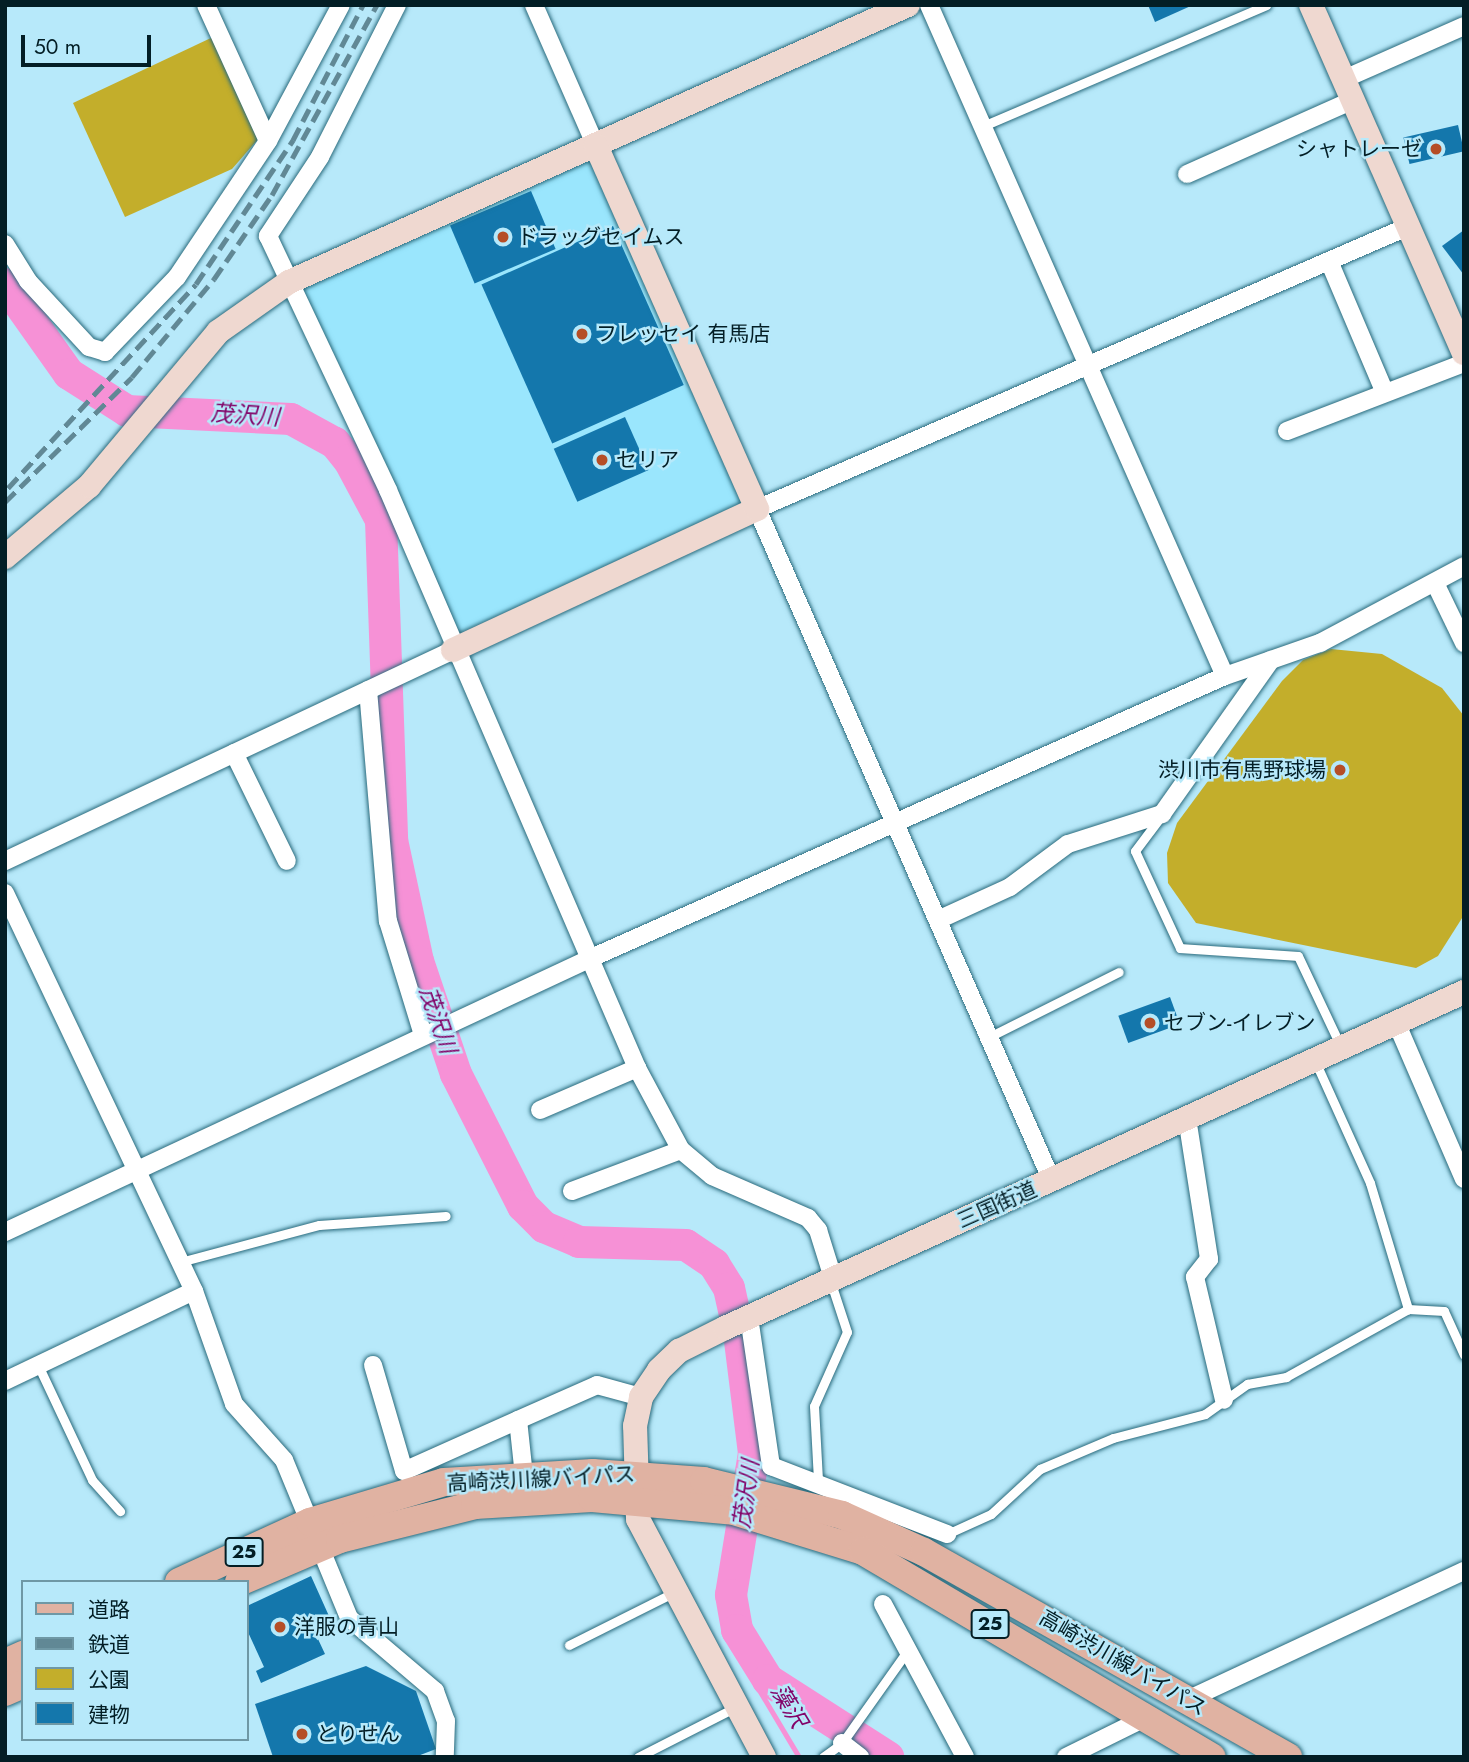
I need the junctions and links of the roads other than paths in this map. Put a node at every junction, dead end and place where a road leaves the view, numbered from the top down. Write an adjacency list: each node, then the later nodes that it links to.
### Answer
1 (206, 5): 12 (street)
2 (341, 5): 12 (street)
3 (397, 5): 18 (street)
4 (534, 5): 13 (street)
5 (908, 5): 13 (street)
6 (929, 5): 11 (street)
7 (1266, 5): 11 (lane)
8 (1311, 5): 10 (street)
9 (1464, 26): 10 (street)
10 (1348, 90): 14 (street); 15 (street)
11 (983, 126): 21 (street)
12 (268, 141): 16 (street)
13 (596, 146): 18 (street); 24 (street)
14 (1187, 174)
15 (1408, 227): 17 (street); 19 (street)
16 (5, 244)
17 (1329, 261): 21 (street); 22 (street)
18 (289, 282): 25 (street); 29 (street)
19 (1464, 353)
20 (1464, 363): 22 (street)
21 (1089, 367): 24 (street); 31 (street)
22 (1385, 393): 23 (street)
23 (1287, 431)
24 (757, 509): 29 (street); 35 (street)
25 (5, 556)
26 (1464, 566): 27 (street)
27 (1435, 583): 28 (street); 30 (street)
28 (1464, 643)
29 (453, 650): 32 (street); 40 (street)
30 (1271, 660): 31 (street); 34 (street)
31 (1225, 676): 35 (street)
32 (368, 690): 33 (street); 44 (street)
33 (234, 753): 36 (street); 37 (street)
34 (1162, 814): 39 (street); 46 (lane)
35 (896, 824): 39 (street); 40 (street)
36 (5, 861)
37 (286, 861)
38 (5, 893): 52 (street)
39 (938, 920): 45 (street)
40 (589, 959): 44 (street); 48 (street)
41 (1119, 972): 45 (lane)
42 (1464, 992): 43 (street, 三国街道)
43 (1396, 1022): 46 (street, 三国街道); 53 (street)
44 (425, 1033): 52 (street)
45 (989, 1037): 54 (street)
46 (1342, 1047): 47 (street, 三国街道)
47 (1314, 1060): 50 (street, 三国街道); 61 (lane)
48 (637, 1068): 49 (street); 51 (street)
49 (540, 1110)
50 (1187, 1118): 54 (street, 三国街道); 68 (street)
51 (681, 1150): 55 (street); 59 (street)
52 (136, 1170): 57 (street); 58 (street)
53 (1464, 1179)
54 (1052, 1181): 59 (street, 三国街道)
55 (572, 1191)
56 (446, 1216): 58 (lane)
57 (5, 1232)
58 (180, 1262): 60 (street)
59 (831, 1279): 62 (street, 三国街道); 71 (lane)
60 (194, 1291): 64 (street); 75 (street)
61 (1408, 1309): 63 (lane); 68 (lane)
62 (749, 1317): 67 (street, 三国街道); 71 (street)
63 (1464, 1355)
64 (38, 1365): 66 (street); 74 (lane)
65 (373, 1365): 69 (street)
66 (5, 1381)
67 (641, 1397): 69 (street); 72 (street)
68 (1224, 1400): 76 (lane)
69 (517, 1420): 70 (street)
70 (524, 1476): 72 (main road, 高崎渋川線バイパス / 25); 75 (main road, 高崎渋川線バイパス / 25)
71 (818, 1480): 76 (street)
72 (635, 1486): 73 (main road, 高崎渋川線バイパス / 25); 75 (main road, 高崎渋川線バイパス / 25); 80 (street)
73 (746, 1502): 88 (main road, 高崎渋川線バイパス / 25); 90 (main road, 高崎渋川線バイパス / 25)
74 (120, 1511)
75 (314, 1534): 78 (main road, 25); 79 (main road, 25); 92 (street)
76 (947, 1534)
77 (1464, 1572): 88 (street)
78 (184, 1580)
79 (242, 1580)
80 (673, 1593): 82 (lane); 89 (street)
81 (883, 1604): 83 (street)
82 (569, 1645)
83 (905, 1654): 91 (lane); 97 (street)
84 (21, 1656): 85 (main road)
85 (5, 1663)
86 (21, 1685): 87 (main road)
87 (5, 1692)
88 (1187, 1700): 100 (main road, 高崎渋川線バイパス / 25)
89 (737, 1707): 93 (lane); 94 (street)
90 (1145, 1718): 98 (street); 99 (main road, 高崎渋川線バイパス / 25)
91 (842, 1743): 95 (lane); 96 (street)
92 (444, 1757)
93 (638, 1757)
94 (764, 1757)
95 (822, 1757)
96 (860, 1757)
97 (965, 1757)
98 (1066, 1757)
99 (1212, 1757)
100 (1288, 1757)

